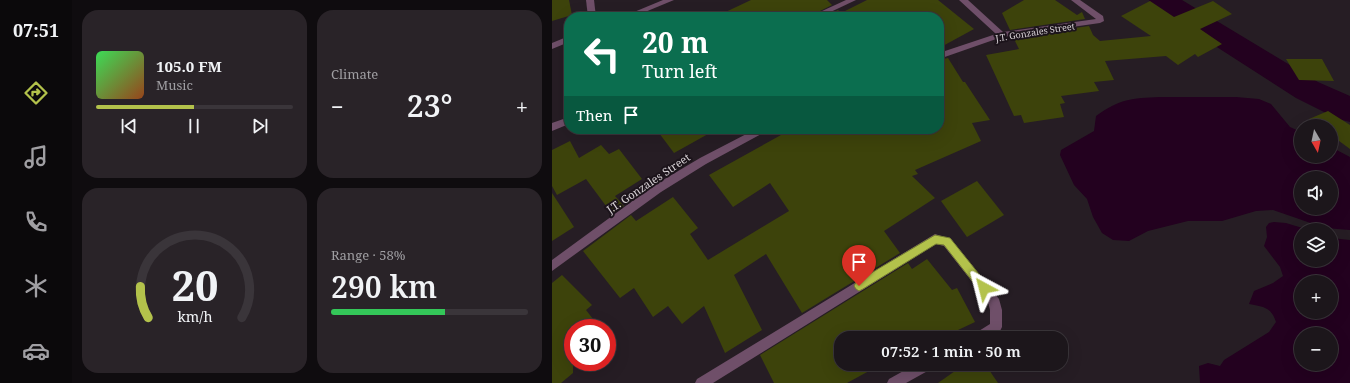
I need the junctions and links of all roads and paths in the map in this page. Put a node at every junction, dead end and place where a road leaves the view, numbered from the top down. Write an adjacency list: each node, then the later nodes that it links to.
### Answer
1 (590, 0): 6 (street)
2 (670, 0): 7 (street)
3 (852, 0): 8 (street)
4 (963, 0): 9 (street)
5 (1074, 0): 9 (street, J.T. Gonzales Street)
6 (591, 12)
7 (639, 12)
8 (825, 12)
9 (1001, 35): 12 (street, J.T. Gonzales Street)
10 (564, 41): 11 (street)
11 (552, 46)
12 (944, 54)
13 (564, 122): 14 (street)
14 (552, 127)
15 (754, 134): 16 (street, J.T. Gonzales Street)
16 (552, 266)
17 (989, 331): 19 (street)
18 (916, 371): 20 (street)
19 (701, 383)
20 (893, 383)

